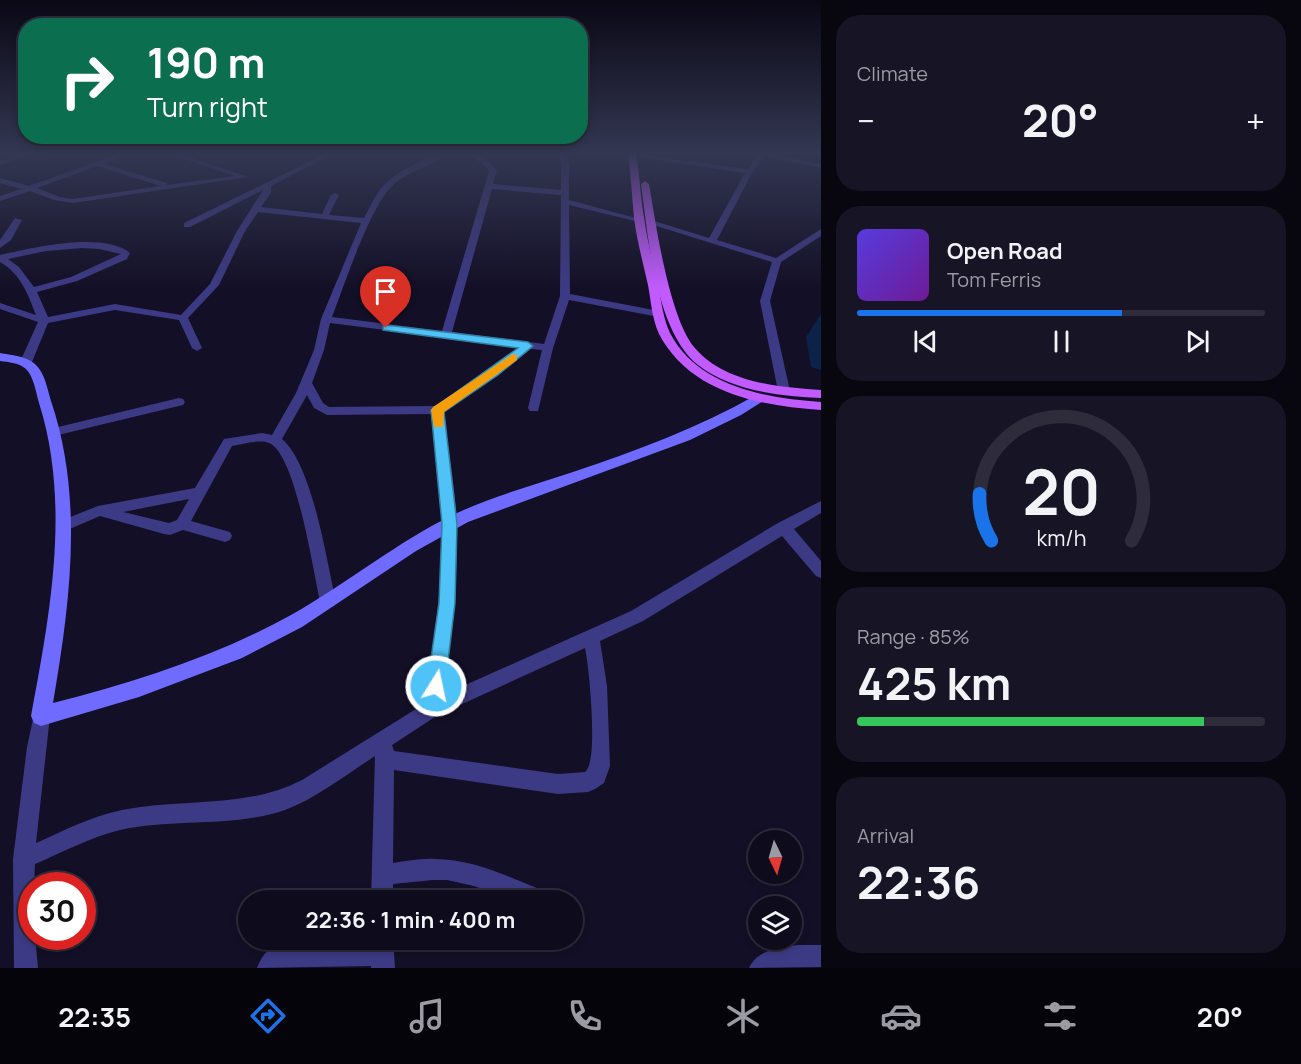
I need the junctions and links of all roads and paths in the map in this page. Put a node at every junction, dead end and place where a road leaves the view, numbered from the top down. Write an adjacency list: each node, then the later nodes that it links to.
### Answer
1 (58, 199): 2 (street)
2 (86, 199)
3 (237, 199): 19 (street)
4 (262, 199): 13 (street)
5 (333, 199): 14 (street)
6 (379, 199): 17 (street)
7 (484, 199): 33 (street)
8 (566, 199): 25 (street)
9 (573, 199): 16 (street)
10 (638, 199): 16 (main road)
11 (646, 199): 18 (main road)
12 (734, 199): 21 (street)
13 (255, 209): 14 (street); 30 (street)
14 (324, 217): 17 (street)
15 (18, 220): 22 (street)
16 (639, 220): 26 (main road)
17 (366, 221): 31 (street)
18 (651, 224): 21 (street); 27 (main road)
19 (187, 225)
20 (821, 232): 23 (street)
21 (711, 240): 23 (street)
22 (0, 245)
23 (777, 261): 41 (street)
24 (31, 291): 24 (street); 32 (street)
25 (565, 296): 29 (street); 36 (street)
26 (655, 296): 27 (main road); 29 (main road)
27 (668, 299): 41 (main road)
28 (0, 306): 32 (street)
29 (658, 314): 40 (main road)
30 (183, 318): 32 (street); 35 (street)
31 (326, 319): 33 (street); 39 (street)
32 (44, 321): 38 (street)
33 (447, 336): 34 (street)
34 (528, 346): 36 (street); 48 (street)
35 (197, 348)
36 (548, 348): 46 (street)
37 (0, 357): 38 (street)
38 (26, 362): 49 (street)
39 (306, 383): 48 (street); 50 (street)
40 (737, 391): 43 (main road); 47 (street)
41 (784, 391): 42 (main road)
42 (821, 394)
43 (761, 398): 45 (main road); 47 (street)
44 (179, 402): 49 (street)
45 (821, 406)
46 (534, 408)
47 (746, 408): 55 (street)
48 (437, 410): 55 (street)
49 (54, 432): 56 (street)
50 (275, 440): 51 (street); 60 (street)
51 (200, 492): 53 (street); 54 (street)
52 (821, 506): 57 (street)
53 (99, 511): 54 (street); 56 (street)
54 (182, 524): 58 (street)
55 (450, 524): 60 (street); 62 (street)
56 (65, 525): 63 (street)
57 (783, 527): 59 (street); 61 (street)
58 (225, 536)
59 (821, 572)
60 (328, 601): 63 (street)
61 (591, 639): 62 (street); 64 (street)
62 (432, 709): 64 (street)
63 (41, 716): 65 (street)
64 (385, 749): 65 (street); 66 (street)
65 (23, 860): 71 (street)
66 (382, 875): 67 (street); 68 (street)
67 (382, 890)
68 (513, 890)
69 (383, 954): 72 (street)
70 (821, 956): 73 (street)
71 (26, 968)
72 (269, 968)
73 (761, 968)

